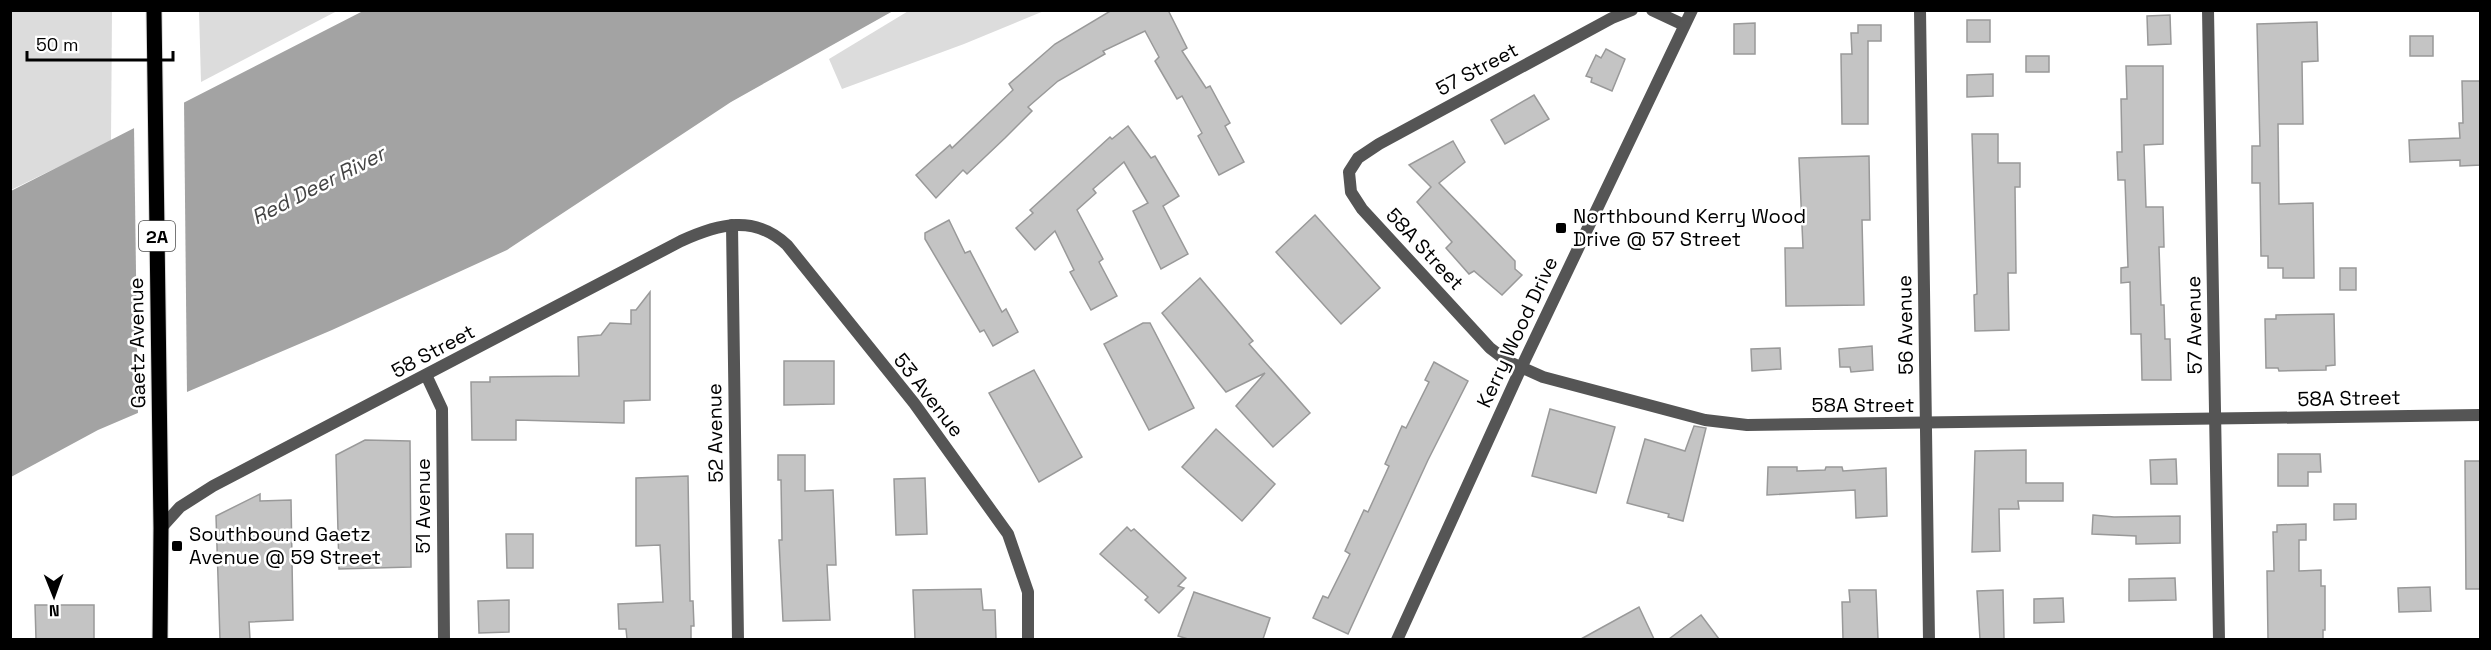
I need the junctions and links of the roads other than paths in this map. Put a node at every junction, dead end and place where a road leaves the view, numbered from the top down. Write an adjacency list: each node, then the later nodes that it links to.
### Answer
1 (154, 10): 15 (main road, Gaetz Avenue / 2A)
2 (1632, 10): 8 (street, 57 Street)
3 (1652, 10): 7 (street)
4 (1692, 10): 7 (street, Kerry Wood Drive)
5 (1920, 10): 14 (street, 56 Avenue)
6 (2208, 10): 13 (street, 57 Avenue)
7 (1684, 25): 10 (street, Kerry Wood Drive)
8 (1349, 172): 10 (street, 58A Street)
9 (732, 225): 11 (street, 58 Street); 18 (street, 52 Avenue); 19 (street, 53 Avenue)
10 (1521, 368): 14 (street, 58A Street); 20 (street, Kerry Wood Drive)
11 (427, 376): 15 (street, 58 Street); 17 (street, 51 Avenue)
12 (2481, 415): 13 (street, 58A Street)
13 (2216, 419): 14 (street, 58A Street); 22 (street, 57 Avenue)
14 (1926, 424): 21 (street, 56 Avenue)
15 (161, 528): 16 (main road, Gaetz Avenue / 2A)
16 (160, 639)
17 (444, 639)
18 (738, 639)
19 (1028, 639)
20 (1397, 639)
21 (1929, 639)
22 (2219, 639)

